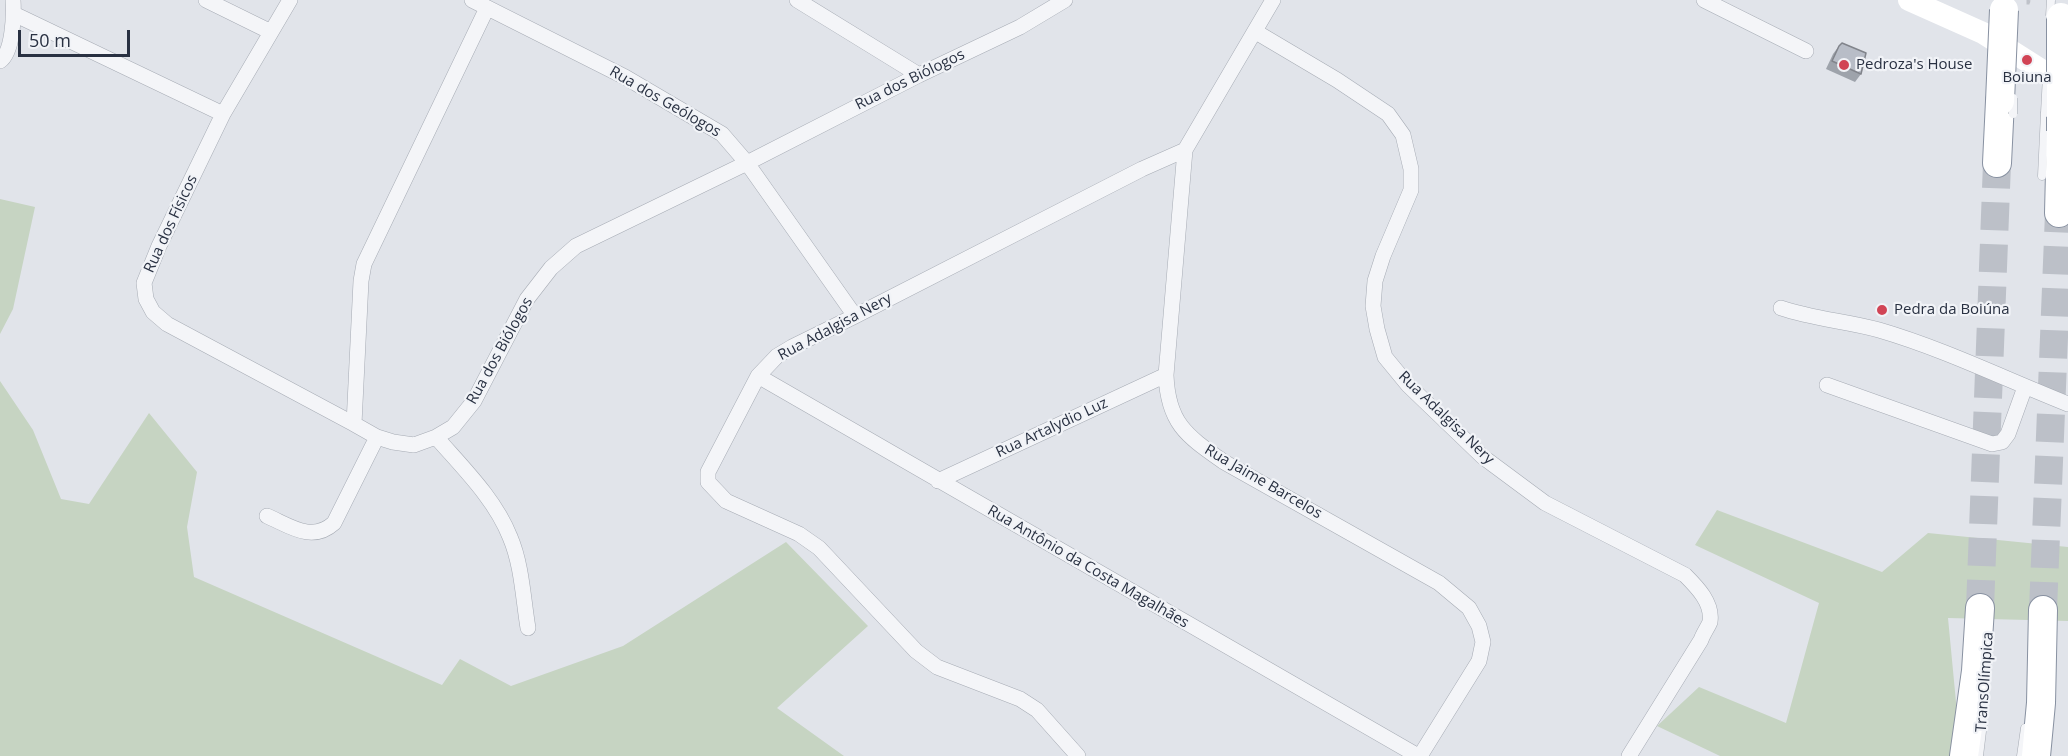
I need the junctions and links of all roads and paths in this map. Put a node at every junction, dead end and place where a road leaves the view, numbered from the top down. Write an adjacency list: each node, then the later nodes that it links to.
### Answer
1 (206, 0): 13 (street)
2 (290, 0): 13 (street, Rua dos Físicos)
3 (471, 0): 11 (street, Rua dos Geólogos)
4 (797, 0): 20 (street)
5 (1065, 0): 20 (street, Rua dos Biólogos)
6 (1273, 0): 14 (street, Rua Jaime Barcelos)
7 (1704, 0): 16 (street)
8 (1909, 0): 21 (street)
9 (2016, 2): 26 (highway, bridge)
10 (13, 7): 17 (street); 22 (street)
11 (487, 8): 25 (street, Rua dos Geólogos); 36 (street)
12 (2056, 10): 23 (highway, bridge)
13 (271, 32): 22 (street, Rua dos Físicos)
14 (1256, 32): 24 (street, Rua Jaime Barcelos); 48 (street, Rua Adalgisa Nery)
15 (2015, 44): 18 (lane)
16 (1806, 51)
17 (0, 62)
18 (2014, 68)
19 (2048, 68): 23 (lane, bridge)
20 (919, 75): 25 (street, Rua dos Biólogos)
21 (2068, 87)
22 (224, 114): 36 (street, Rua dos Físicos)
23 (2053, 122): 27 (lane); 28 (highway)
24 (1185, 150): 30 (street, Rua Adalgisa Nery); 31 (street, Rua Jaime Barcelos)
25 (747, 163): 30 (street, Rua dos Geólogos); 38 (street, Rua dos Biólogos)
26 (1997, 163)
27 (2042, 176)
28 (2059, 213)
29 (1781, 308): 34 (street)
30 (855, 316): 32 (street, Rua Adalgisa Nery)
31 (1166, 375): 39 (street, Rua Artalydio Luz); 47 (street, Rua Jaime Barcelos)
32 (759, 376): 39 (street, Rua Antônio da Costa Magalhães); 46 (street, Rua Adalgisa Nery)
33 (1827, 385): 34 (street)
34 (2025, 387): 35 (street)
35 (2068, 404)
36 (354, 424): 37 (street, Rua dos Biólogos)
37 (376, 437): 38 (street, Rua dos Biólogos); 40 (street)
38 (436, 437): 43 (street)
39 (938, 481): 47 (street, Rua Antônio da Costa Magalhães)
40 (267, 516)
41 (1980, 608): 49 (highway, TransOlímpica)
42 (2043, 610): 52 (highway)
43 (528, 628)
44 (1984, 711): 50 (lane, TransOlímpica)
45 (2026, 724): 51 (lane)
46 (1078, 756)
47 (1419, 756)
48 (1629, 756)
49 (1965, 756)
50 (1979, 756)
51 (2020, 756)
52 (2036, 756)

